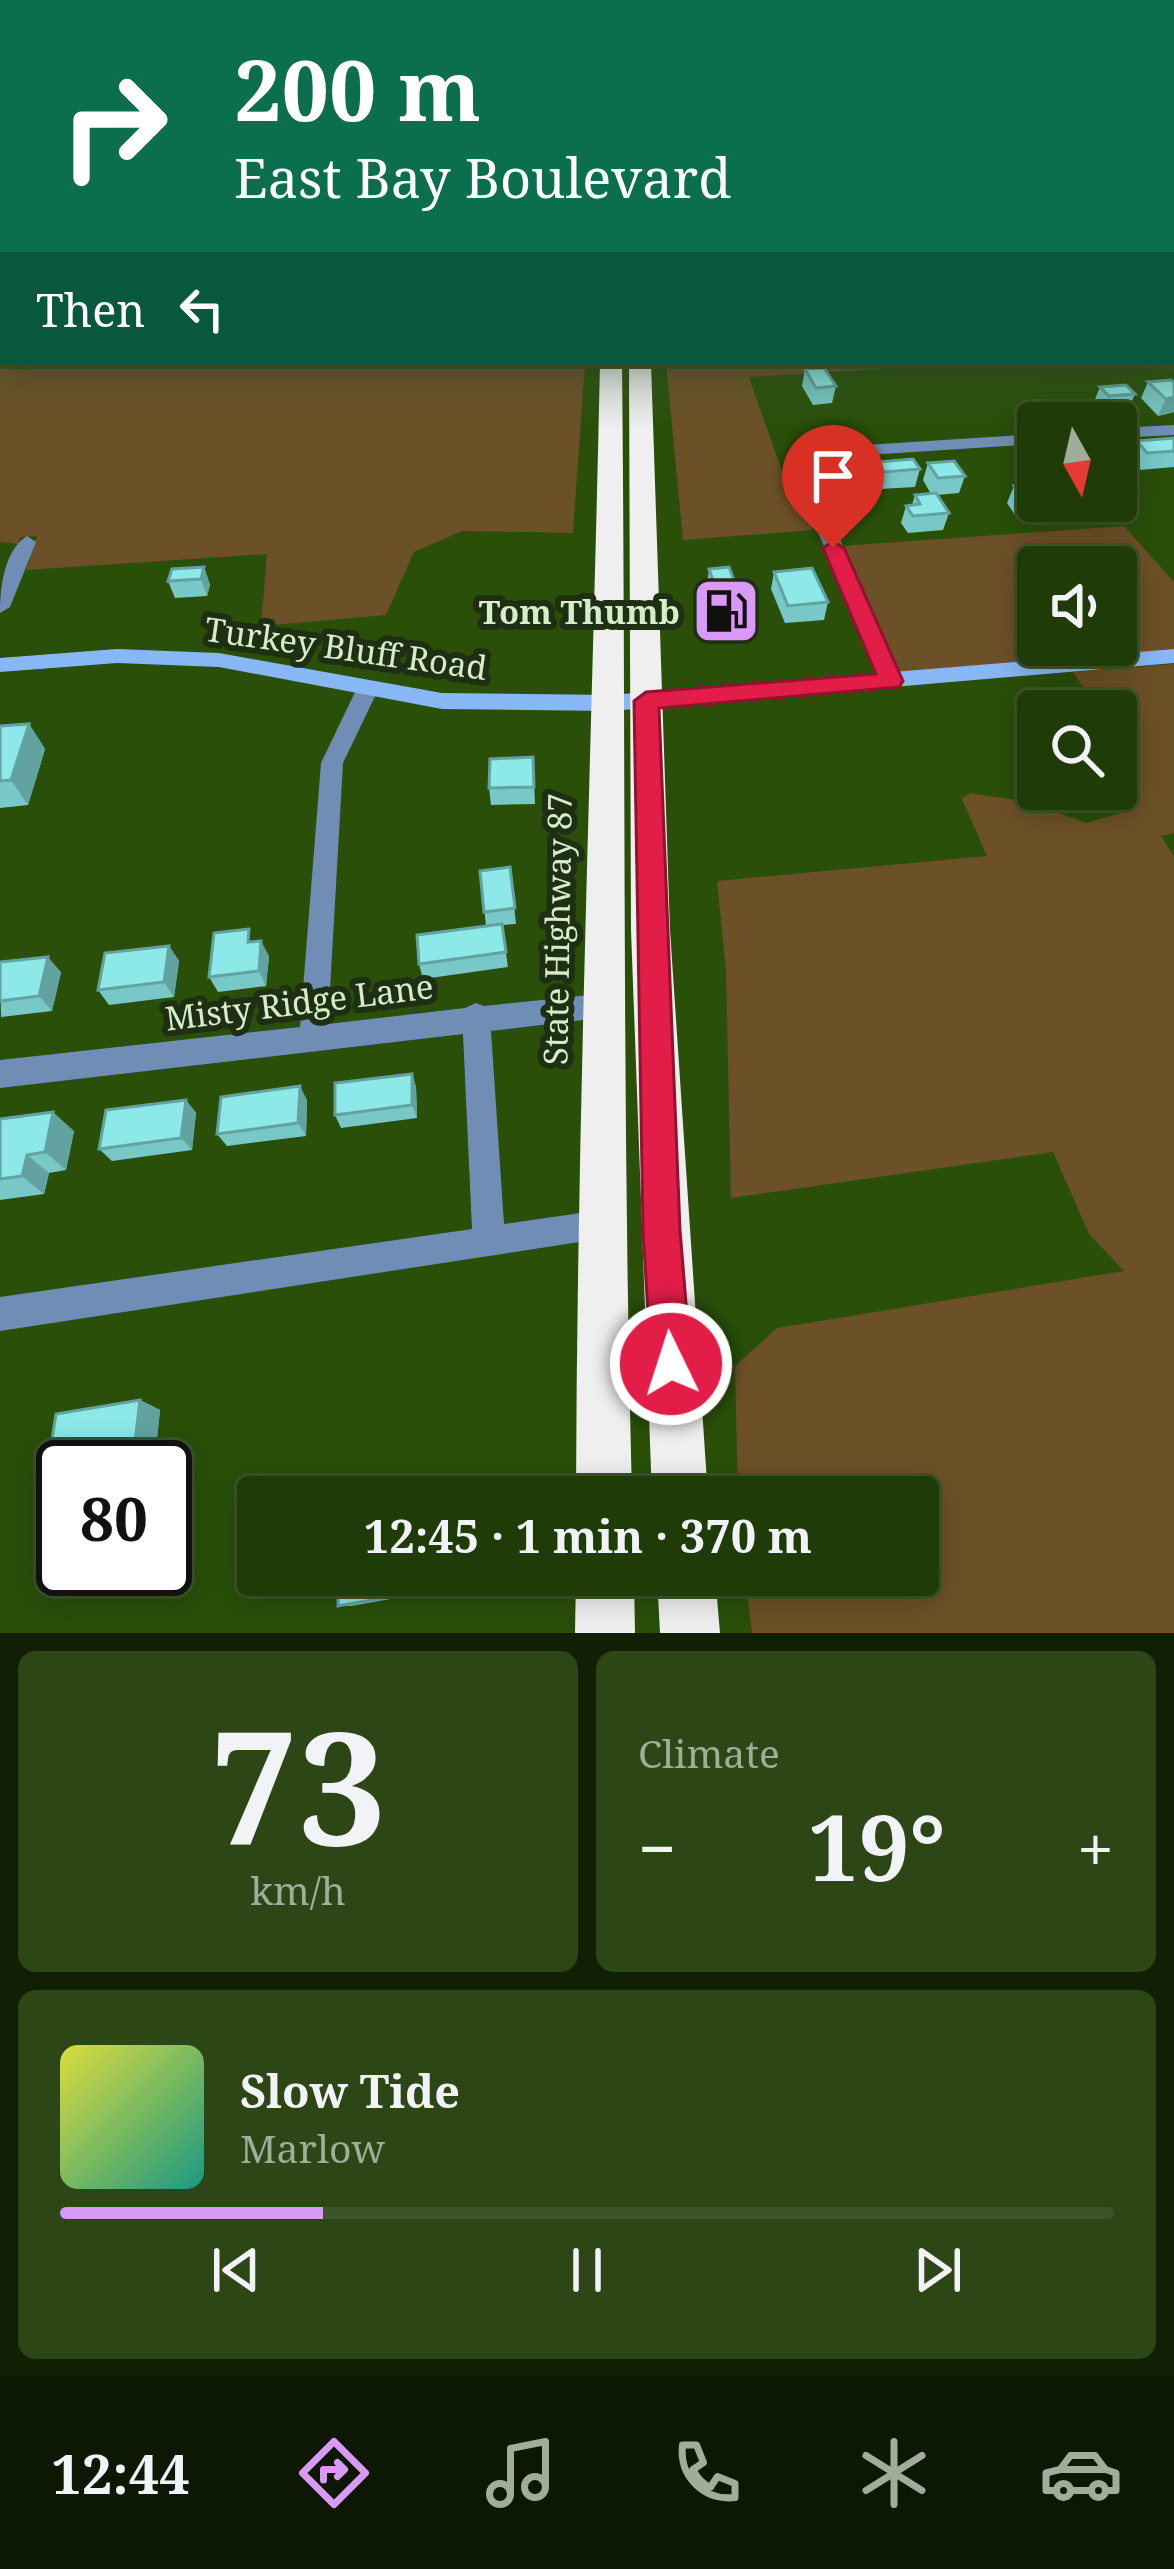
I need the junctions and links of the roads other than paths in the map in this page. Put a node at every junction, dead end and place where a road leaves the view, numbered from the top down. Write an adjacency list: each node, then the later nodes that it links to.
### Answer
1 (611, 366): 12 (highway, State Highway 87)
2 (640, 366): 12 (highway)
3 (1174, 430): 4 (street)
4 (1137, 433)
5 (1017, 440): 10 (street)
6 (27, 542): 7 (street)
7 (0, 607)
8 (1174, 656): 10 (street, Turkey Bluff Road)
9 (0, 665): 11 (street, Turkey Bluff Road)
10 (891, 681): 12 (street, Turkey Bluff Road)
11 (368, 688): 12 (street, Turkey Bluff Road); 15 (street)
12 (629, 702): 13 (highway, State Highway 87); 21 (highway)
13 (608, 1005): 14 (street, Misty Ridge Lane); 17 (highway, State Highway 87)
14 (476, 1016): 15 (street, Misty Ridge Lane); 18 (street)
15 (313, 1038): 16 (street, Misty Ridge Lane)
16 (0, 1074)
17 (601, 1226): 18 (street); 20 (highway, State Highway 87)
18 (489, 1242): 19 (street)
19 (0, 1314)
20 (604, 1476)
21 (679, 1476)
22 (605, 1596): 24 (highway)
23 (687, 1596): 25 (highway)
24 (605, 1633)
25 (690, 1633)

